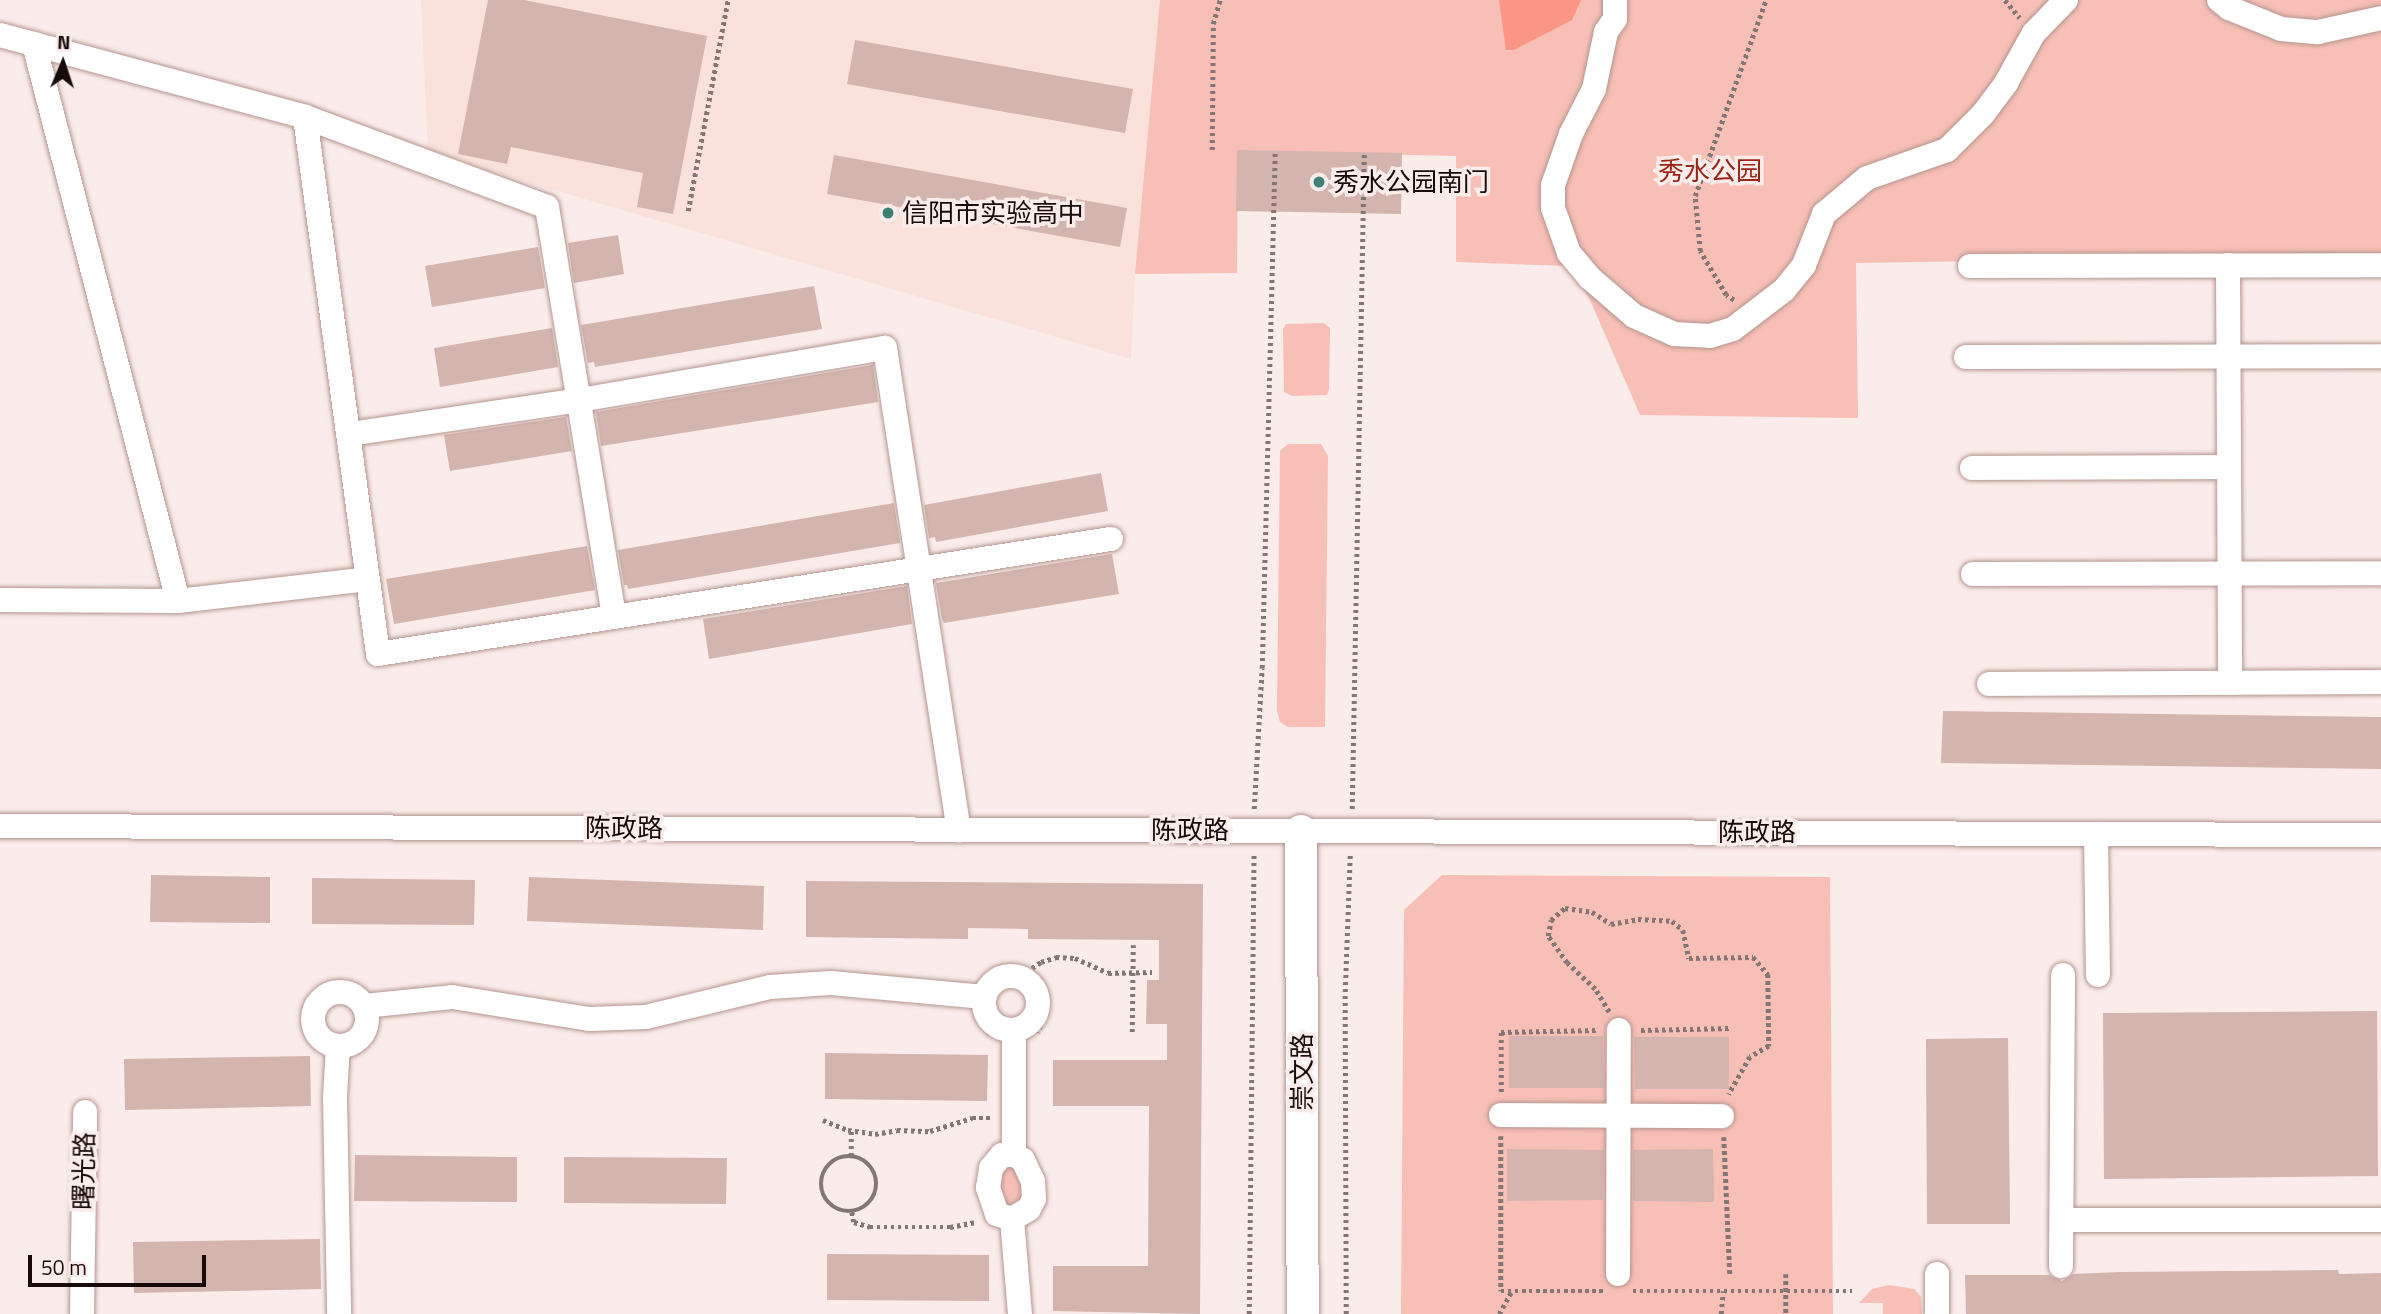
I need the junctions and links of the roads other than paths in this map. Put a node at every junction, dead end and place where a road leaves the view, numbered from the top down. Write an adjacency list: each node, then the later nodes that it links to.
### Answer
1 (1615, 0): 2 (street)
2 (2066, 0)
3 (2219, 0): 4 (street)
4 (2381, 18)
5 (0, 35): 6 (street)
6 (34, 44): 7 (street); 25 (street)
7 (305, 117): 14 (street); 15 (street)
8 (2228, 265): 9 (street); 10 (street); 11 (street)
9 (2381, 265)
10 (1970, 266)
11 (2229, 356): 12 (street); 13 (street); 16 (street)
12 (2381, 356)
13 (1966, 357)
14 (580, 400): 15 (street); 19 (street); 26 (street)
15 (350, 434): 23 (street)
16 (2229, 467): 17 (street); 20 (street)
17 (1972, 468)
18 (1111, 539): 19 (street)
19 (919, 569): 26 (street); 31 (street)
20 (2230, 573): 21 (street); 22 (street); 28 (street)
21 (2381, 573)
22 (1973, 574)
23 (368, 579): 25 (street); 26 (street)
24 (0, 600): 25 (street)
25 (178, 601)
26 (614, 617)
27 (2381, 682): 28 (street)
28 (2230, 683): 29 (street)
29 (1989, 684)
30 (0, 826): 31 (street, 陈政路)
31 (958, 830): 32 (street, 陈政路)
32 (1301, 831): 33 (street, 陈政路); 56 (main road, 崇文路)
33 (2096, 834): 34 (street, 陈政路); 36 (street)
34 (2381, 835)
35 (2063, 975): 48 (street)
36 (2098, 975)
37 (364, 1006): 38 (street); 41 (street); 41 (street)
38 (980, 1006): 40 (street); 40 (street)
39 (1615, 1024): 44 (street)
40 (1006, 1035): 46 (street)
41 (338, 1046): 54 (street)
42 (85, 1112): 53 (street, 曙光路)
43 (1502, 1115): 44 (street)
44 (1619, 1115): 45 (street); 51 (street)
45 (1722, 1115)
46 (1014, 1155): 47 (street); 47 (street)
47 (1012, 1219): 55 (street)
48 (2062, 1220): 49 (street); 50 (street)
49 (2381, 1220)
50 (2061, 1266)
51 (1618, 1274)
52 (1937, 1274): 57 (street)
53 (82, 1314)
54 (339, 1314)
55 (1020, 1314)
56 (1303, 1314)
57 (1937, 1314)

